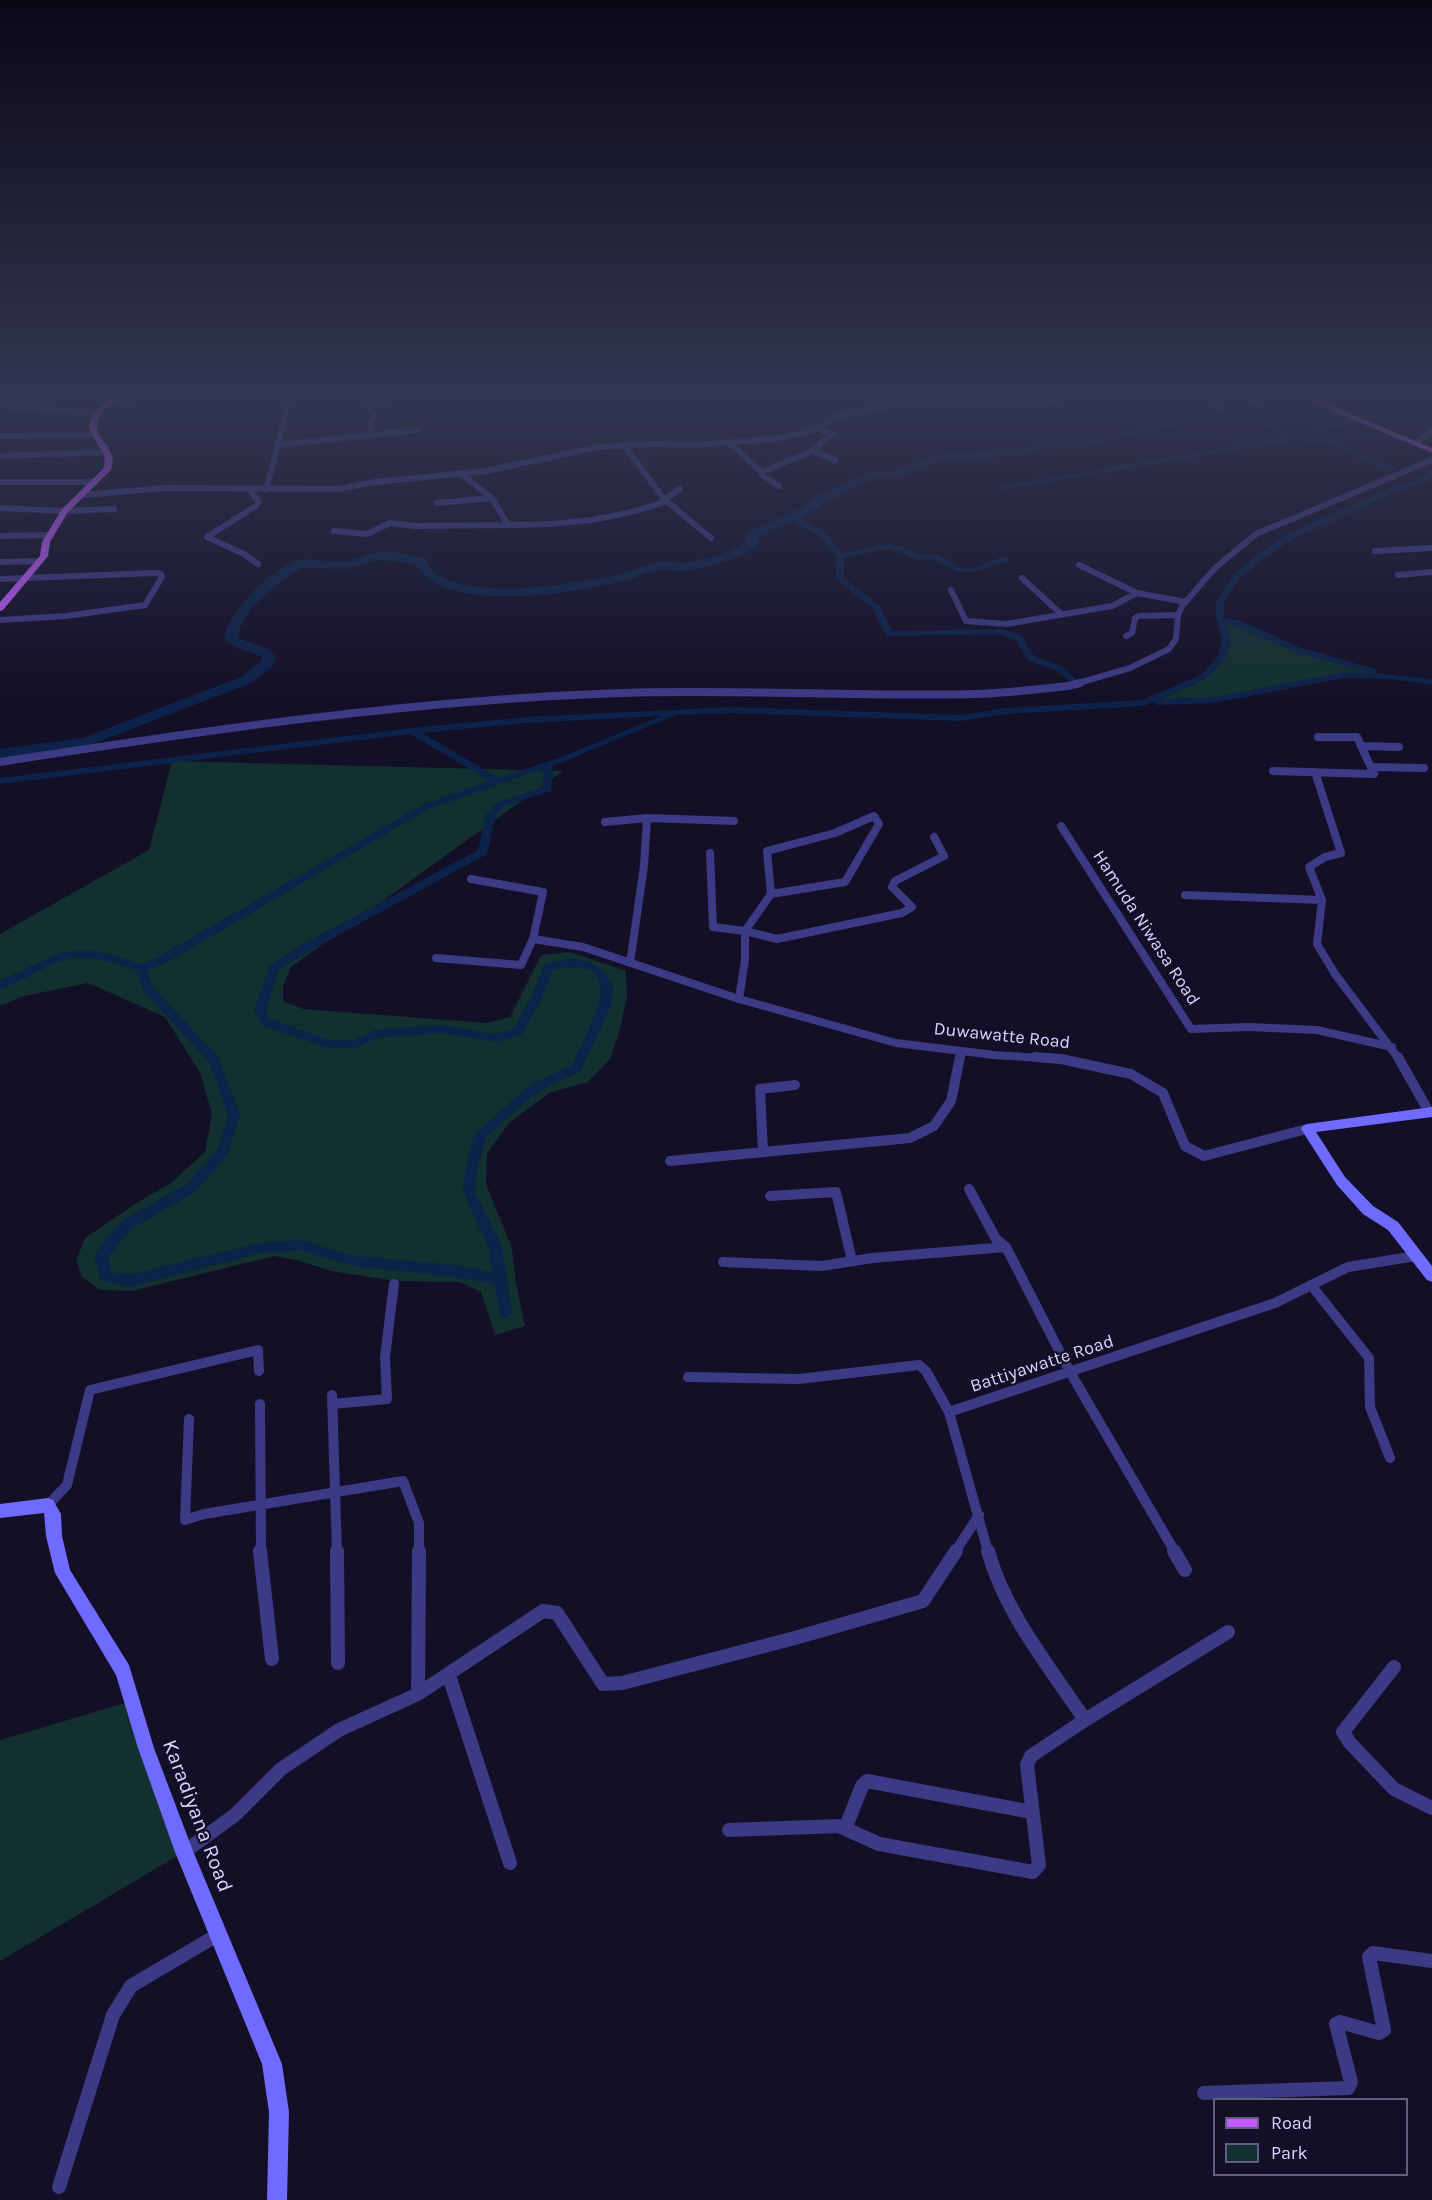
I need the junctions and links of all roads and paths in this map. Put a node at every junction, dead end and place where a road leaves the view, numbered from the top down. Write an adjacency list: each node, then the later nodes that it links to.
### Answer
1 (76, 501): 11 (main road)
2 (258, 501): 21 (street)
3 (455, 501): 8 (street)
4 (494, 501): 12 (street)
5 (664, 501): 12 (street)
6 (667, 501): 16 (street)
7 (1335, 501): 30 (street)
8 (437, 502)
9 (0, 508): 11 (street)
10 (114, 509): 11 (street)
11 (65, 511): 14 (main road)
12 (508, 525): 13 (street)
13 (334, 531)
14 (51, 535): 15 (street); 19 (main road)
15 (0, 536)
16 (711, 538)
17 (1432, 548): 18 (street)
18 (1375, 551)
19 (40, 561): 20 (street); 25 (main road)
20 (0, 562)
21 (258, 564)
22 (1079, 565): 29 (street)
23 (1432, 572): 24 (street)
24 (1398, 575)
25 (26, 578): 27 (street); 31 (main road); 34 (street)
26 (1022, 578): 32 (street)
27 (0, 579)
28 (951, 590): 32 (street)
29 (1137, 592): 30 (street); 32 (street)
30 (1186, 602): 33 (street)
31 (0, 608)
32 (1061, 614)
33 (1178, 615): 35 (street); 39 (street)
34 (0, 620)
35 (1126, 636)
36 (1318, 736): 37 (street)
37 (1361, 746): 38 (street); 40 (street)
38 (1400, 747)
39 (0, 762)
40 (1371, 767): 41 (street); 43 (street)
41 (1424, 768)
42 (1273, 771): 43 (street)
43 (1315, 772): 53 (street)
44 (647, 818): 45 (street); 46 (street); 57 (street)
45 (734, 821)
46 (605, 822)
47 (1061, 826): 59 (street, Hamuda Niwasa Road)
48 (934, 837): 54 (street)
49 (710, 853): 54 (street)
50 (471, 879): 55 (street)
51 (771, 894): 51 (street); 54 (street)
52 (1185, 895): 53 (street)
53 (1322, 900): 59 (street)
54 (745, 931): 58 (street)
55 (533, 939): 56 (street); 57 (street, Duwawatte Road)
56 (436, 958)
57 (630, 963): 58 (street, Duwawatte Road)
58 (740, 999): 60 (street, Duwawatte Road)
59 (1392, 1047): 62 (street)
60 (961, 1051): 63 (street, Duwawatte Road); 64 (street)
61 (795, 1085): 64 (street)
62 (1430, 1112): 63 (street, Duwawatte Road)
63 (1307, 1129): 69 (street)
64 (764, 1152): 65 (street)
65 (670, 1161)
66 (969, 1189): 68 (street)
67 (770, 1196): 70 (street)
68 (1006, 1247): 70 (street); 76 (street)
69 (1416, 1256): 72 (street); 74 (street, Battiyawatte Road)
70 (852, 1261): 71 (street)
71 (723, 1262)
72 (1432, 1276)
73 (394, 1284): 82 (street)
74 (1311, 1285): 76 (street, Battiyawatte Road); 81 (street)
75 (259, 1371): 83 (street)
76 (1070, 1372): 79 (street, Battiyawatte Road); 87 (street)
77 (688, 1377): 79 (street)
78 (260, 1404): 84 (street)
79 (949, 1412): 86 (street)
80 (189, 1419): 84 (street)
81 (1390, 1458)
82 (337, 1491): 84 (street); 90 (street); 93 (street)
83 (48, 1505): 85 (street); 99 (street, Karadiyana Road)
84 (258, 1505): 89 (street)
85 (0, 1511)
86 (979, 1515): 92 (street); 94 (street)
87 (1185, 1570)
88 (1228, 1632): 94 (street)
89 (272, 1659)
90 (338, 1663)
91 (1394, 1667): 95 (street)
92 (449, 1676): 93 (street); 100 (street)
93 (418, 1694): 99 (street)
94 (1085, 1719): 96 (street)
95 (1432, 1808)
96 (1032, 1812): 97 (street); 97 (street)
97 (845, 1829): 98 (street)
98 (729, 1830)
99 (184, 1852): 101 (street, Karadiyana Road)
100 (510, 1863)
101 (219, 1934): 104 (street); 105 (street, Karadiyana Road)
102 (1432, 1961): 103 (street)
103 (1204, 2093)
104 (59, 2187)
105 (277, 2200)

